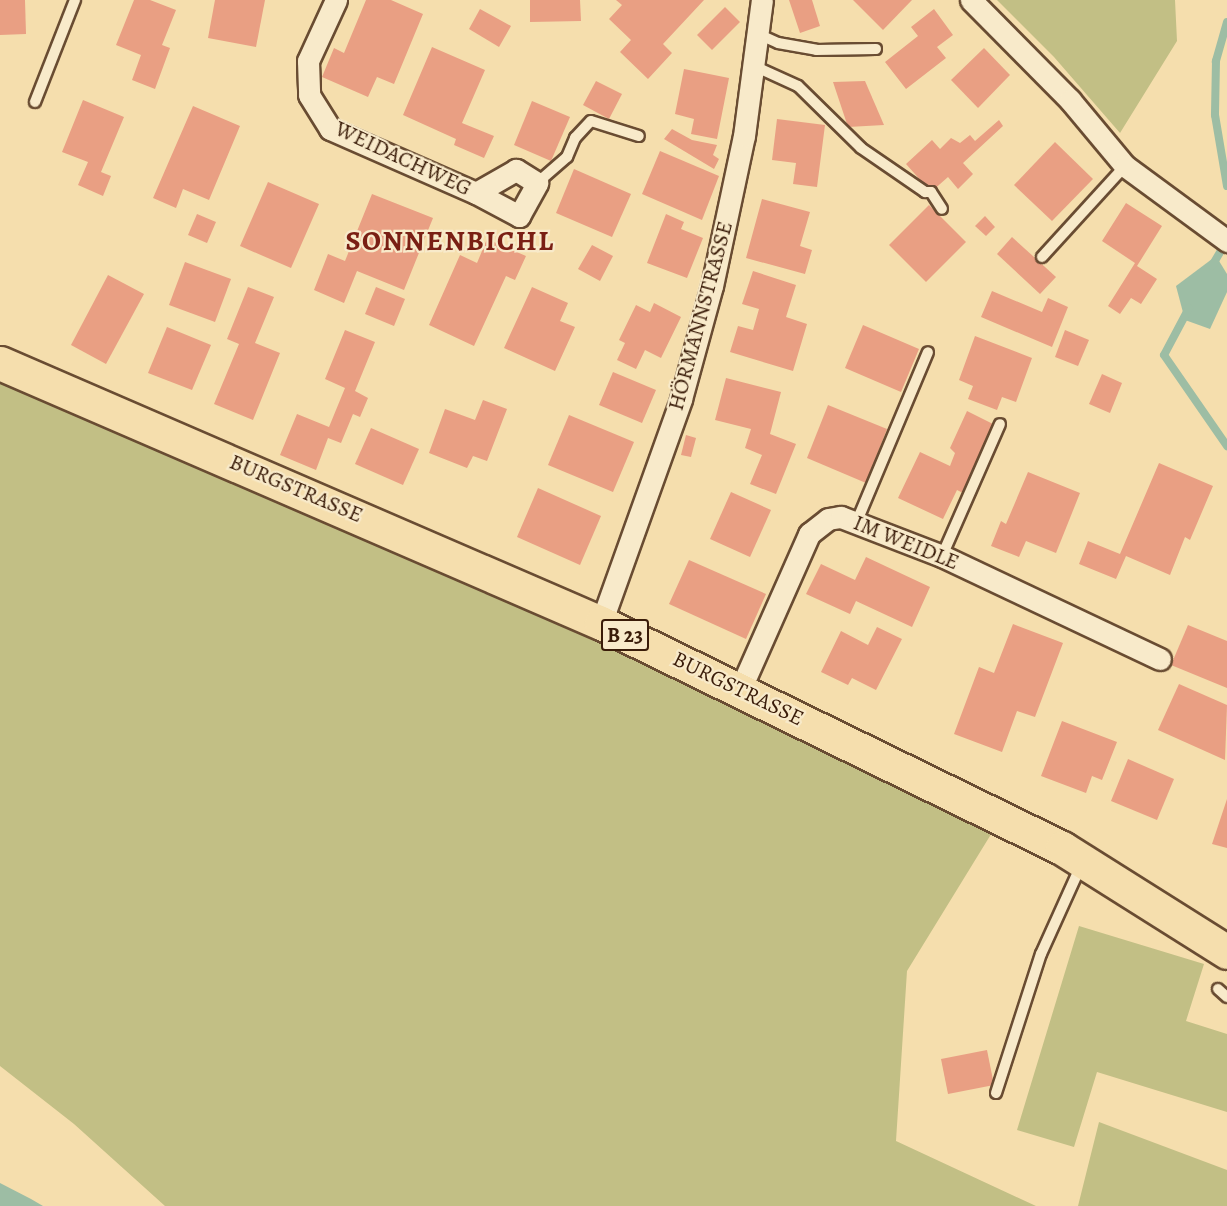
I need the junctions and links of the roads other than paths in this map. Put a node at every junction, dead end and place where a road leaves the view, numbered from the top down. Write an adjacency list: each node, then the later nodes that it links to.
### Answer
1 (75, 0): 8 (lane)
2 (336, 0): 12 (street, WEIDACHWEG)
3 (762, 0): 5 (street, HÖRMANNSTRASSE)
4 (971, 0): 10 (street)
5 (758, 34): 6 (lane); 7 (street, HÖRMANNSTRASSE)
6 (876, 49)
7 (754, 66): 13 (lane); 21 (street, HÖRMANNSTRASSE)
8 (35, 102)
9 (639, 136): 11 (lane)
10 (1125, 166): 14 (street); 15 (lane)
11 (537, 183): 12 (street); 12 (street, WEIDACHWEG)
12 (476, 193)
13 (942, 208)
14 (1227, 241)
15 (1041, 257)
16 (928, 352): 19 (lane)
17 (0, 363): 21 (main road, BURGSTRASSE / B 23)
18 (1000, 424): 20 (lane)
19 (857, 521): 20 (street, IM WEIDLE); 23 (street, IM WEIDLE)
20 (942, 556): 22 (street, IM WEIDLE)
21 (601, 623): 23 (main road, BURGSTRASSE / B 23)
22 (1160, 659)
23 (740, 690): 24 (main road, BURGSTRASSE / B 23)
24 (1083, 861): 25 (main road, BURGSTRASSE / B 23); 28 (lane)
25 (1227, 952)
26 (1218, 988): 27 (lane)
27 (1227, 997)
28 (996, 1093)

